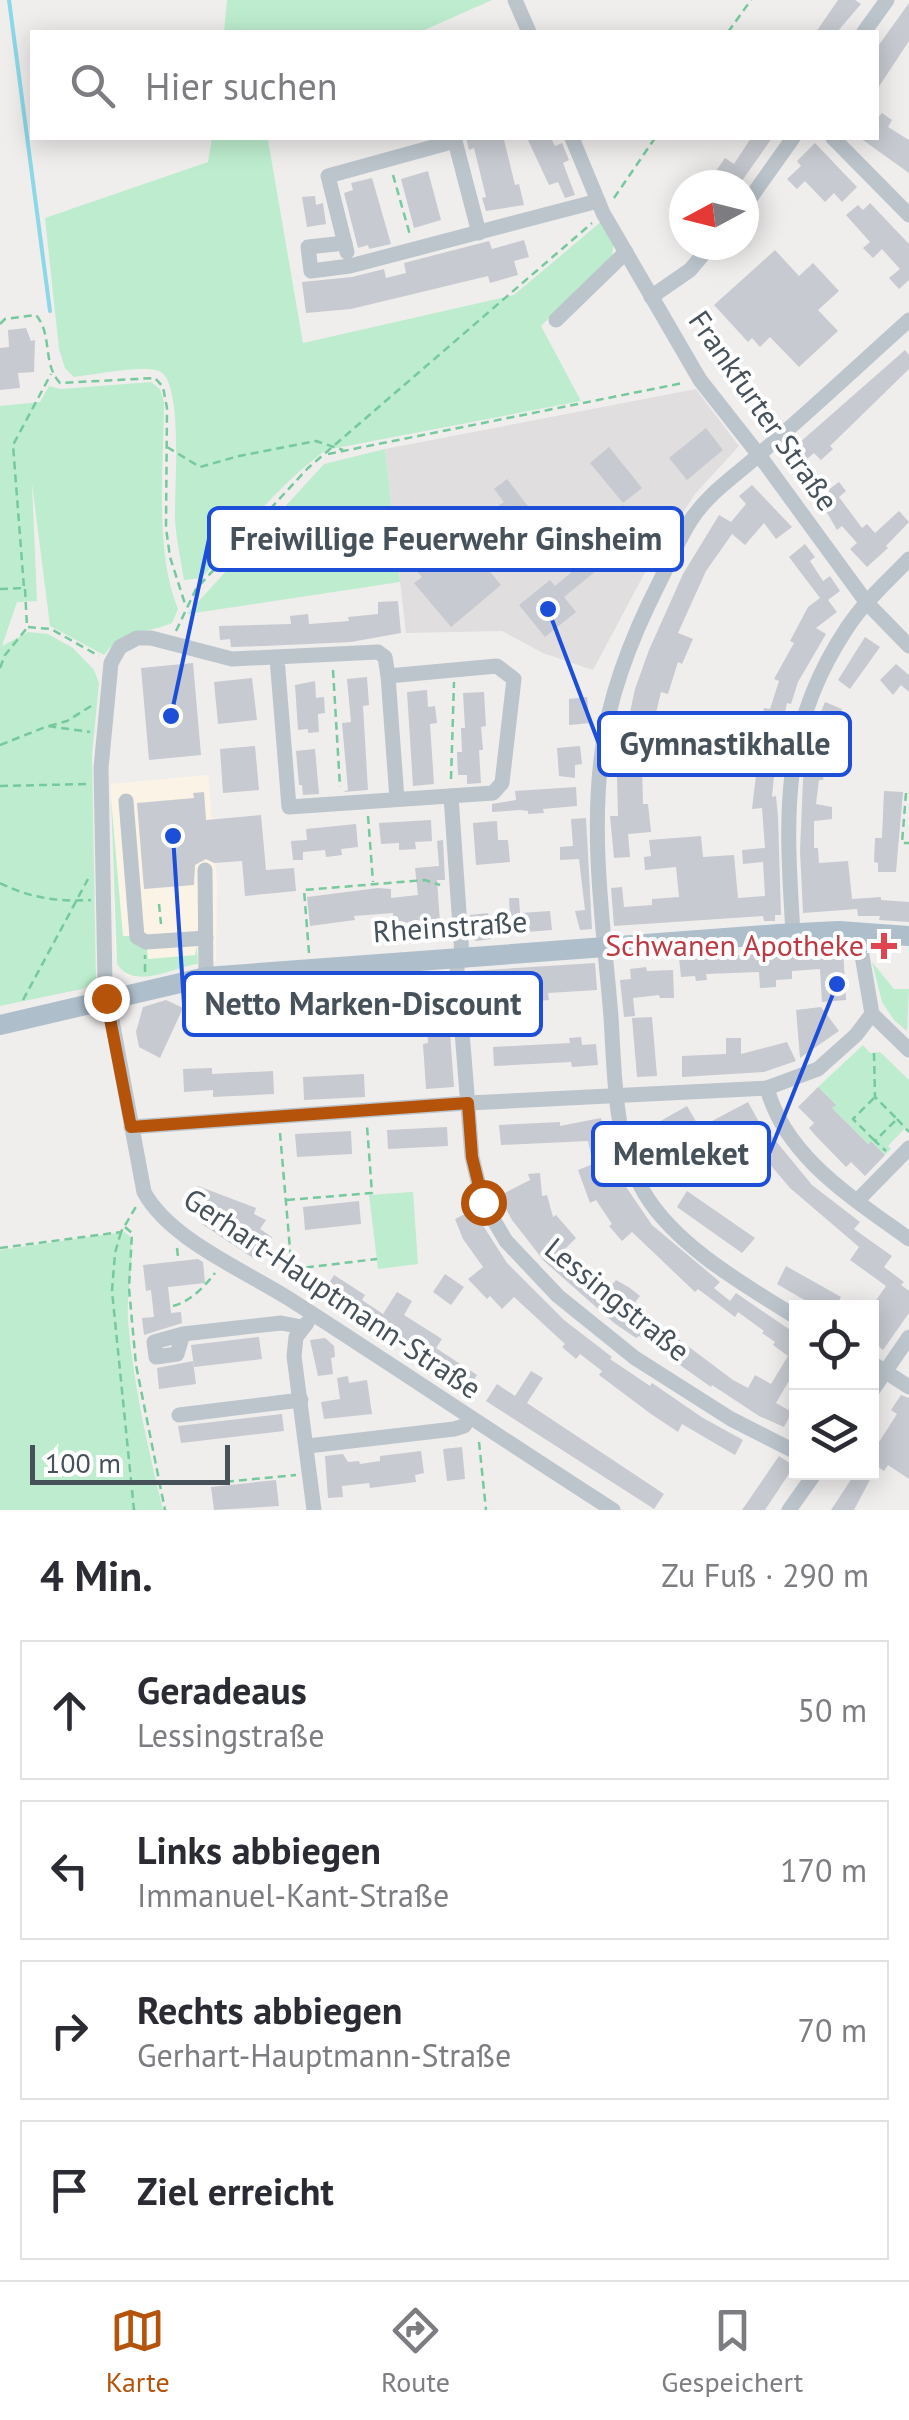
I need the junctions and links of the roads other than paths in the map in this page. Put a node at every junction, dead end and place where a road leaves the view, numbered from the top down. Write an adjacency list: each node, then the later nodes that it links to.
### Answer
1 (515, 0): 3 (street)
2 (886, 0): 4 (street)
3 (527, 30)
4 (865, 30)
5 (573, 140): 9 (street, Frankfurter Straße)
6 (792, 140): 8 (street)
7 (835, 140): 10 (street)
8 (759, 186)
9 (600, 207): 11 (street); 13 (street, Frankfurter Straße)
10 (909, 215)
11 (479, 233): 12 (street); 15 (street)
12 (344, 243): 15 (street); 15 (street)
13 (626, 252): 16 (street, Frankfurter Straße); 17 (street)
14 (697, 260): 16 (street)
15 (350, 266)
16 (651, 297): 19 (street, Frankfurter Straße)
17 (556, 320)
18 (909, 320): 19 (street)
19 (759, 455): 21 (street, Frankfurter Straße); 33 (street)
20 (909, 559): 21 (street)
21 (867, 603): 22 (street, Frankfurter Straße); 30 (street)
22 (909, 646)
23 (277, 658): 24 (street); 26 (street); 36 (street, Gerhart-Hauptmann-Straße)
24 (388, 676): 25 (street); 26 (street)
25 (451, 796): 26 (street); 34 (street, Lessingstraße)
26 (398, 800)
27 (126, 801): 32 (street)
28 (205, 870): 32 (street)
29 (858, 932): 30 (main road, Rheinstraße); 31 (main road, Rheinstraße); 37 (street)
30 (793, 933): 33 (main road, Rheinstraße)
31 (909, 936)
32 (206, 938): 35 (street)
33 (605, 947): 34 (main road, Rheinstraße); 41 (street)
34 (459, 956): 35 (main road, Rheinstraße); 42 (street, Lessingstraße)
35 (206, 977): 36 (main road, Rheinstraße)
36 (106, 998): 38 (main road, Rheinstraße); 43 (street, Gerhart-Hauptmann-Straße)
37 (872, 1014): 39 (street); 40 (street)
38 (0, 1025)
39 (909, 1050)
40 (767, 1088): 41 (street); 45 (street)
41 (617, 1097): 42 (street); 47 (street)
42 (468, 1103): 43 (street); 58 (street, Lessingstraße)
43 (131, 1127): 48 (street, Gerhart-Hauptmann-Straße)
44 (909, 1148): 45 (street)
45 (857, 1201): 46 (street)
46 (909, 1239)
47 (789, 1313)
48 (308, 1322): 49 (street); 54 (street); 56 (street, Gerhart-Hauptmann-Straße)
49 (184, 1334)
50 (909, 1337): 51 (street)
51 (879, 1366)
52 (879, 1368): 53 (street)
53 (909, 1387)
54 (301, 1400): 55 (street); 57 (street)
55 (179, 1415)
56 (473, 1420): 57 (street); 61 (street, Gerhart-Hauptmann-Straße)
57 (308, 1446): 60 (street)
58 (789, 1448)
59 (810, 1480): 62 (street)
60 (314, 1510)
61 (612, 1510)
62 (789, 1510)

